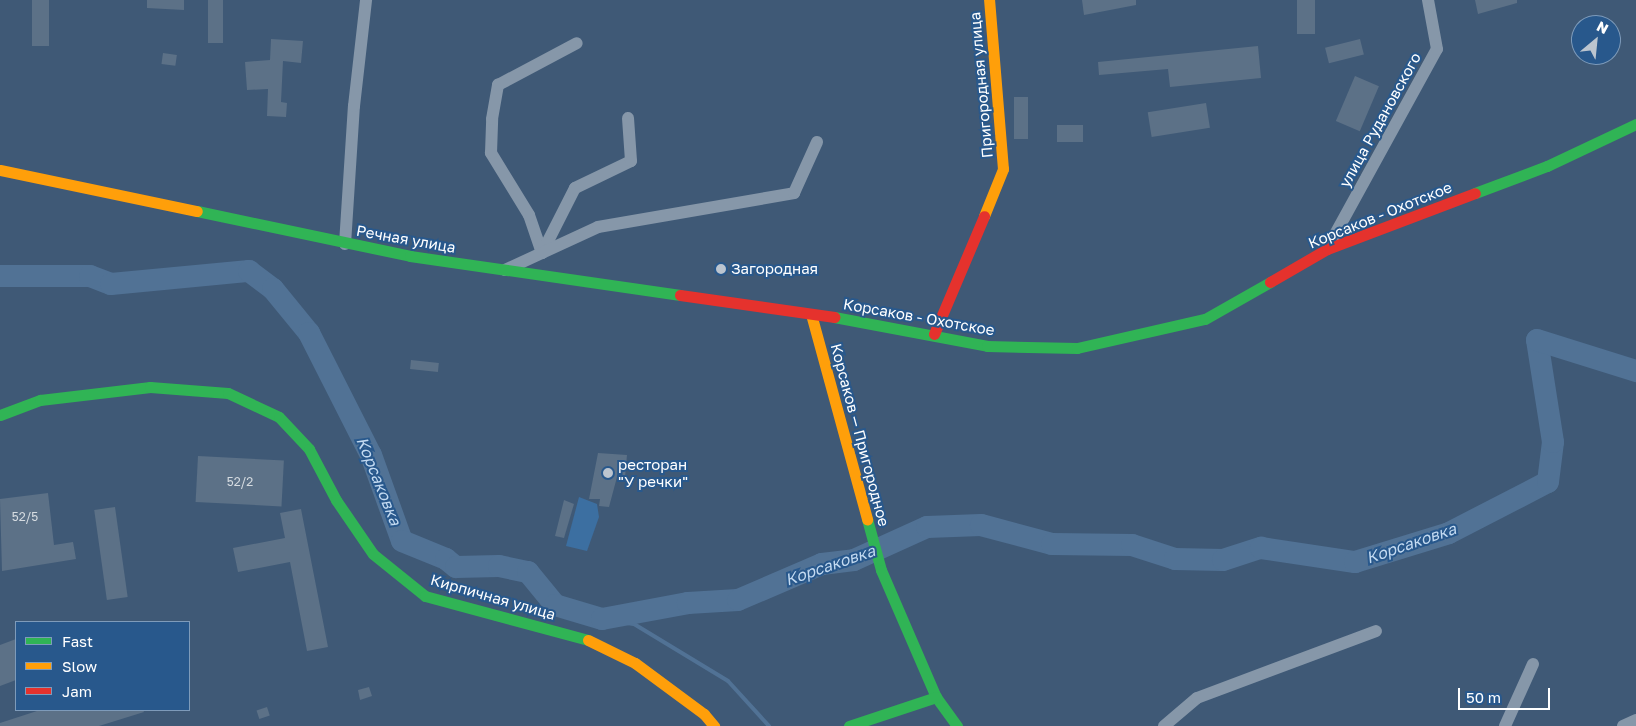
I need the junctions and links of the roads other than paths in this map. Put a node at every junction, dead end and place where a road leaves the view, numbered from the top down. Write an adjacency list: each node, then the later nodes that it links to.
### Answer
1 (366, 0): 9 (street)
2 (989, 0): 14 (street, Пригородная улица)
3 (1428, 0): 10 (street, улица Рудановского)
4 (577, 43): 11 (street)
5 (628, 118): 11 (street)
6 (1636, 124): 10 (street, Корсаков - Охотское)
7 (817, 142): 11 (street)
8 (0, 170): 9 (street, Речная улица)
9 (345, 244): 12 (street, Речная улица)
10 (1327, 249): 14 (street, Корсаков - Охотское)
11 (542, 253): 12 (street)
12 (505, 270): 13 (street, Речная улица)
13 (811, 314): 14 (street, Корсаков - Охотское); 18 (street, Корсаков — Пригородное)
14 (934, 334)
15 (0, 415): 20 (street, Кирпичная улица)
16 (1376, 630): 23 (street)
17 (1533, 664): 24 (street)
18 (936, 697): 21 (street); 22 (street, Корсаков — Пригородное)
19 (1636, 720): 25 (street)
20 (714, 726)
21 (849, 726)
22 (957, 726)
23 (1164, 726)
24 (1505, 726)
25 (1623, 726)

